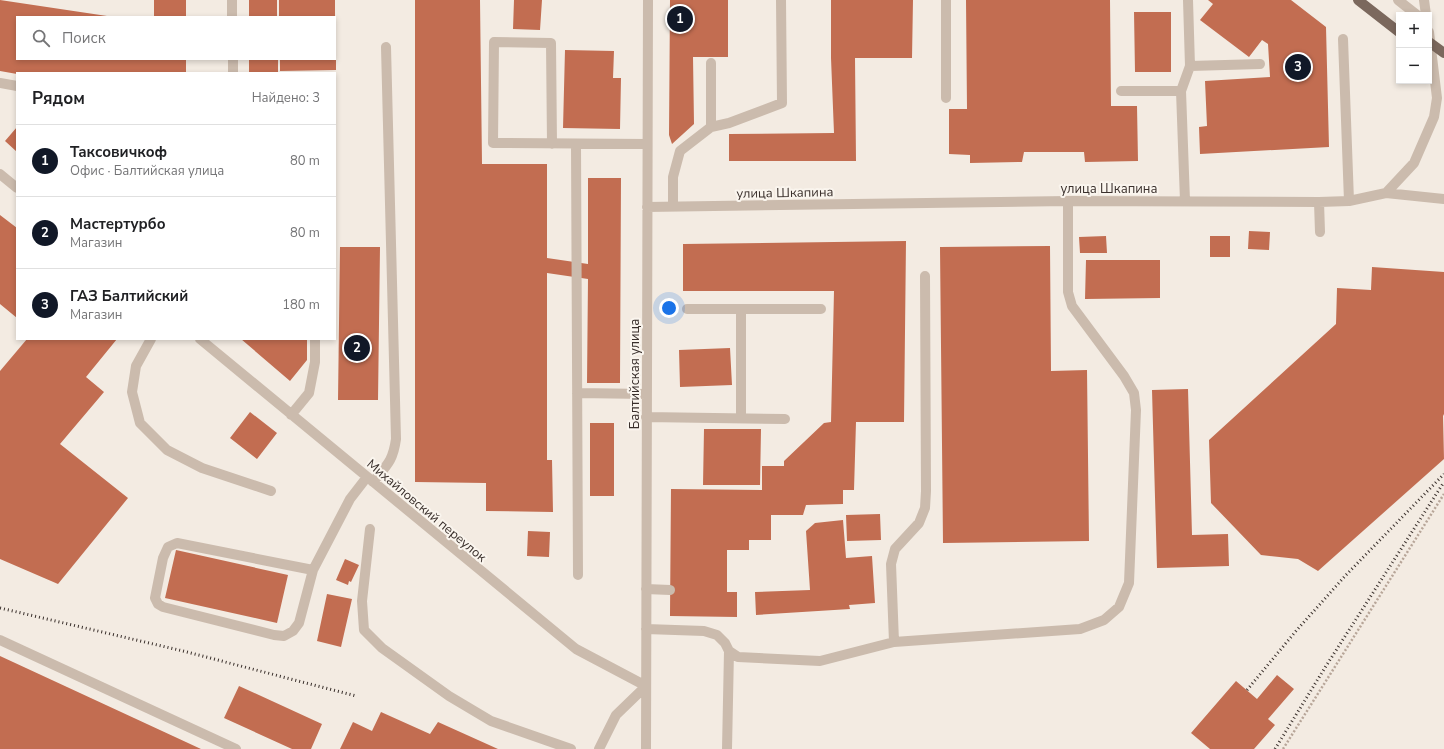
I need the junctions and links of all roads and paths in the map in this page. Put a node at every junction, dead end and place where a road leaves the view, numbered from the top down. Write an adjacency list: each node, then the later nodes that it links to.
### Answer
1 (232, 0): 11 (street)
2 (648, 0): 31 (street, Балтийская улица)
3 (781, 0): 28 (street)
4 (946, 0): 27 (street)
5 (1188, 0): 21 (street)
6 (1358, 0): 12 (main road)
7 (1398, 0): 9 (street)
8 (1424, 0): 10 (street)
9 (1413, 12)
10 (1426, 12)
11 (232, 16)
12 (1396, 30)
13 (1343, 39): 38 (street)
14 (1432, 43): 17 (main road)
15 (386, 46): 56 (street)
16 (1431, 48): 34 (street)
17 (1444, 53)
18 (233, 60): 22 (street)
19 (711, 63): 28 (street)
20 (1260, 64): 21 (street)
21 (1190, 66): 26 (street)
22 (233, 72)
23 (0, 83): 24 (street)
24 (16, 86)
25 (1120, 91): 26 (street)
26 (1181, 91): 37 (street)
27 (946, 98)
28 (711, 127): 41 (street)
29 (552, 144): 29 (street); 30 (street)
30 (576, 144): 31 (street); 50 (street)
31 (647, 144): 40 (street, Балтийская улица)
32 (0, 174): 33 (street)
33 (16, 187)
34 (1386, 193): 35 (street, улица Шкапина); 38 (street, улица Шкапина)
35 (1444, 199)
36 (1068, 201): 37 (street, улица Шкапина); 41 (street, улица Шкапина); 66 (street)
37 (1185, 201): 39 (street, улица Шкапина)
38 (1349, 201): 39 (street, улица Шкапина)
39 (1319, 202): 42 (street)
40 (647, 207): 41 (street, улица Шкапина); 51 (street, Балтийская улица)
41 (674, 207)
42 (1320, 232)
43 (925, 276): 66 (street)
44 (687, 309): 45 (street)
45 (741, 309): 46 (street); 54 (street)
46 (821, 309)
47 (151, 340): 57 (street)
48 (201, 340): 52 (street, Михайловский переулок)
49 (315, 340): 52 (street)
50 (576, 393): 51 (street); 61 (street)
51 (647, 394): 53 (street, Балтийская улица)
52 (291, 415): 56 (street, Михайловский переулок)
53 (646, 416): 54 (street); 62 (street, Балтийская улица)
54 (741, 418): 55 (street)
55 (785, 419)
56 (370, 480): 60 (street); 68 (street, Михайловский переулок)
57 (271, 491)
58 (1444, 494): 74 (path)
59 (370, 529): 70 (street)
60 (313, 570): 60 (street)
61 (578, 575)
62 (646, 589): 63 (street); 64 (street, Балтийская улица)
63 (670, 590)
64 (646, 629): 67 (street); 68 (street, Балтийская улица)
65 (0, 640): 69 (street)
66 (894, 642): 67 (street)
67 (729, 651): 73 (street)
68 (646, 686): 71 (street); 72 (street, Балтийская улица)
69 (236, 749)
70 (571, 749)
71 (599, 749)
72 (646, 749)
73 (727, 749)
74 (1284, 749)

